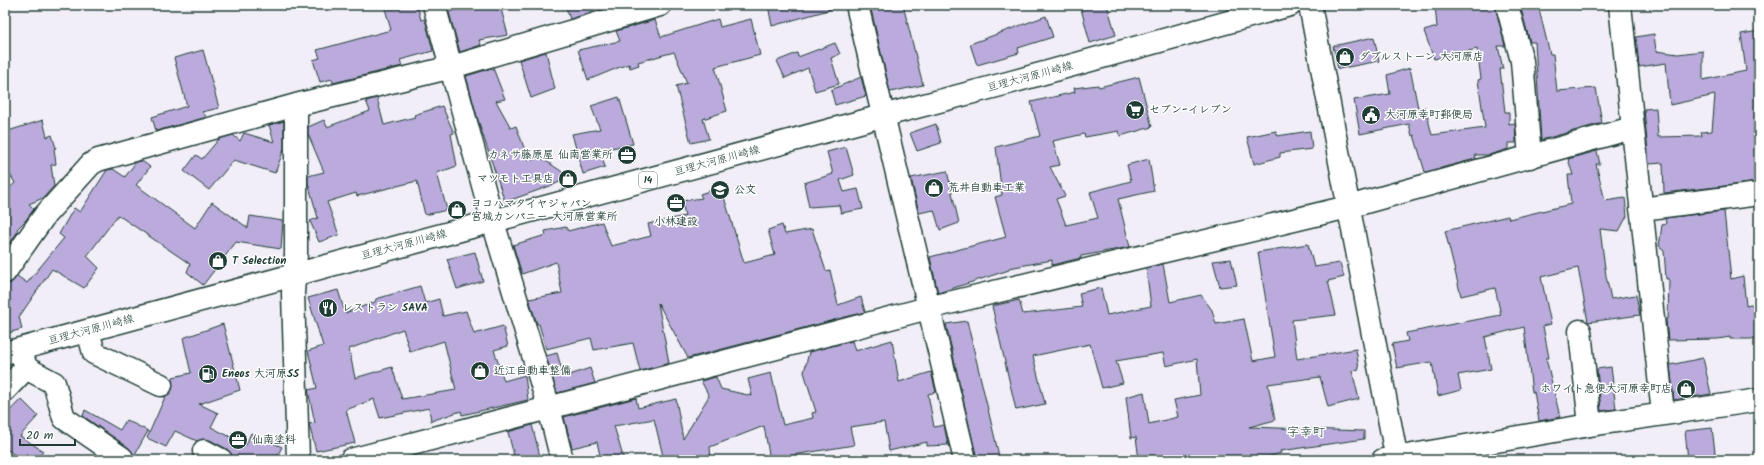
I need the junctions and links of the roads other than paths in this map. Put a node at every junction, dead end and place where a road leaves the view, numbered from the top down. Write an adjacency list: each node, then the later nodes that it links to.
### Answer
1 (434, 5): 8 (street)
2 (660, 5): 8 (street)
3 (857, 5): 10 (street)
4 (1290, 5): 10 (street, 亘理大河原川崎線 / 14)
5 (1310, 5): 14 (street)
6 (1507, 5): 12 (street)
7 (1620, 5): 11 (street)
8 (452, 67): 9 (street); 16 (street)
9 (296, 105): 17 (street); 18 (street)
10 (882, 116): 16 (street, 亘理大河原川崎線 / 14); 19 (street)
11 (1632, 128): 12 (street); 15 (street)
12 (1530, 157): 14 (street)
13 (1759, 194): 15 (street)
14 (1348, 208): 19 (street); 29 (street)
15 (1641, 208): 27 (street)
16 (493, 222): 18 (street, 亘理大河原川崎線 / 14); 26 (street)
17 (5, 272)
18 (294, 274): 20 (street, 亘理大河原川崎線 / 14); 31 (street)
19 (928, 308): 26 (street); 34 (street)
20 (88, 331): 22 (street, 亘理大河原川崎線 / 14); 23 (street)
21 (1580, 331): 28 (street)
22 (17, 357): 24 (street); 30 (street)
23 (161, 385)
24 (5, 390)
25 (1759, 400): 27 (street)
26 (549, 408): 32 (street); 33 (street)
27 (1663, 414): 28 (street)
28 (1590, 424): 29 (street)
29 (1392, 459)
30 (121, 460)
31 (298, 460)
32 (351, 460)
33 (562, 460)
34 (965, 460)

